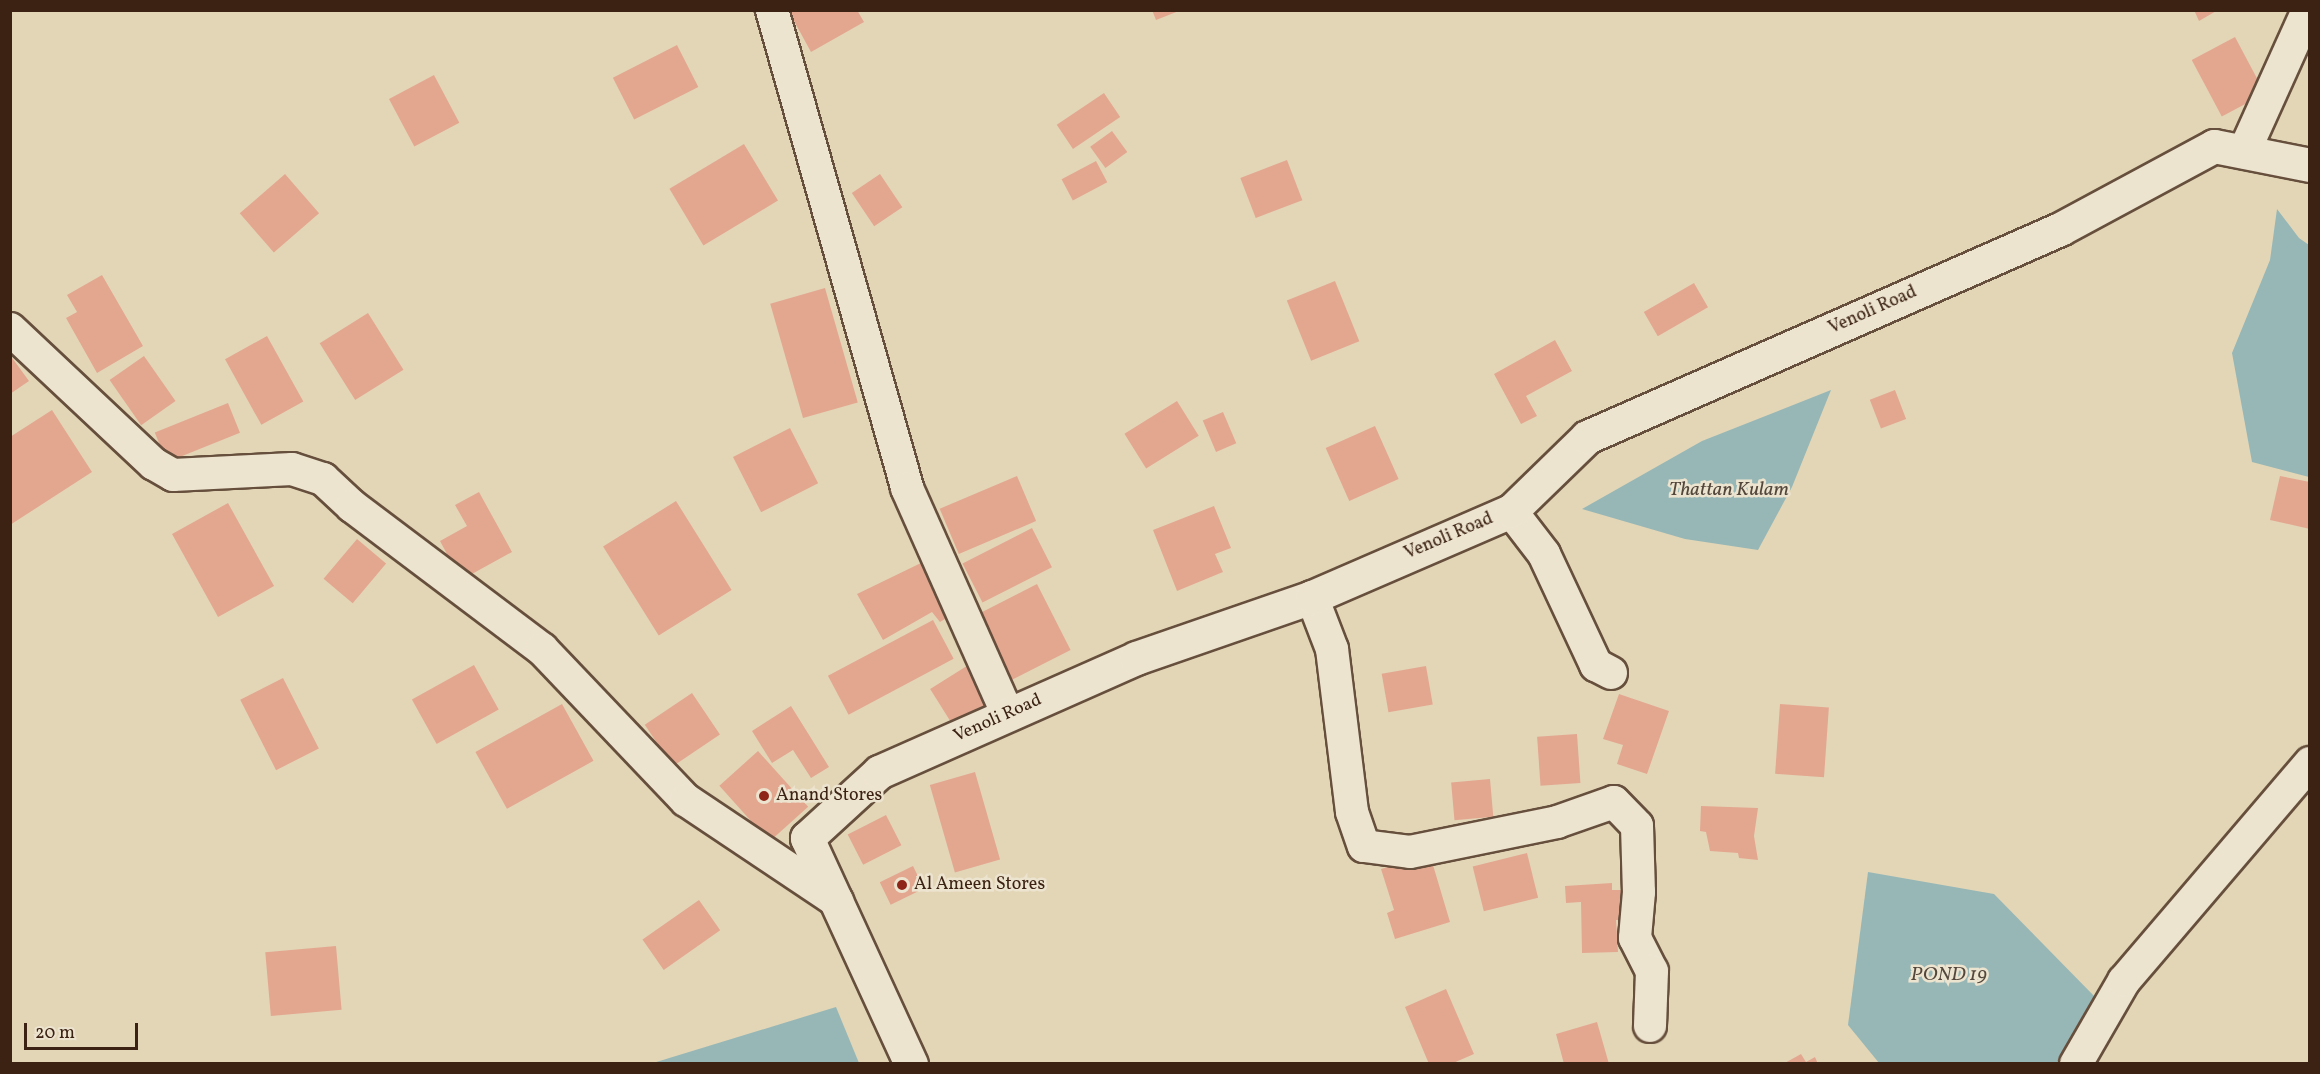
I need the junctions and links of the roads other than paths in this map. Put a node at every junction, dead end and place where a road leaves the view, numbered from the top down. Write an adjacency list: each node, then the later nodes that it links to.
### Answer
1 (772, 10): 9 (street)
2 (2308, 10): 3 (street)
3 (2244, 152): 4 (street, Venoli Road); 6 (street, Venoli Road)
4 (2310, 165)
5 (10, 329): 11 (street)
6 (1510, 510): 7 (street, Venoli Road); 8 (street)
7 (1312, 597): 9 (street, Venoli Road); 12 (street)
8 (1611, 673)
9 (1008, 715): 11 (street, Venoli Road)
10 (2310, 763): 14 (street)
11 (837, 901): 13 (street, Venoli Road)
12 (1650, 1026)
13 (910, 1064)
14 (2076, 1064)

